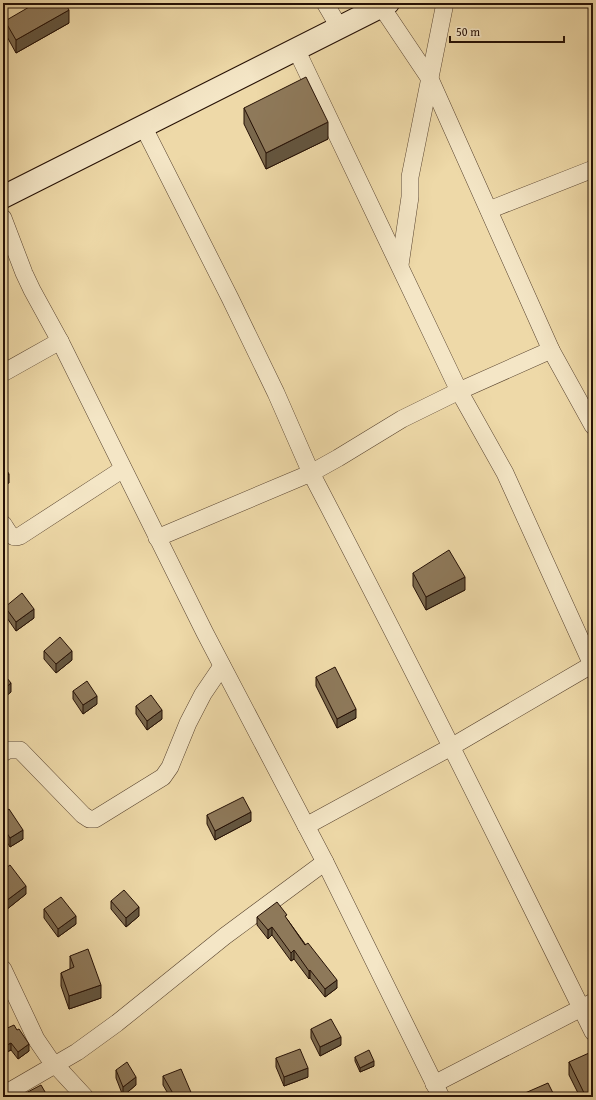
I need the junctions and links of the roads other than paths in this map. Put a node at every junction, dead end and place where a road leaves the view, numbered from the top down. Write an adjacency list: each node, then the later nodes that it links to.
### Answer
1 (325, 3): 4 (street)
2 (445, 3): 6 (street)
3 (384, 5): 4 (main road); 6 (street)
4 (339, 27): 5 (main road)
5 (296, 49): 7 (main road); 12 (street)
6 (430, 79): 10 (street); 12 (street)
7 (143, 126): 9 (main road); 19 (street)
8 (593, 169): 10 (street)
9 (3, 197)
10 (489, 210): 14 (street)
11 (3, 218): 13 (street)
12 (400, 265): 16 (street)
13 (60, 341): 15 (street); 18 (street)
14 (551, 350): 16 (street); 17 (street)
15 (3, 373)
16 (459, 391): 19 (street); 22 (street)
17 (593, 426)
18 (123, 470): 20 (street); 21 (street)
19 (311, 473): 21 (street); 24 (street)
20 (3, 524)
21 (157, 538): 23 (street)
22 (593, 665): 24 (street)
23 (222, 666): 25 (street); 26 (street)
24 (451, 747): 26 (street); 29 (street)
25 (3, 753)
26 (306, 826): 27 (street)
27 (325, 862): 31 (street); 32 (street)
28 (3, 969): 31 (street)
29 (587, 1005): 30 (street); 32 (street)
30 (593, 1032)
31 (55, 1065): 33 (street); 34 (street)
32 (437, 1090)
33 (3, 1096)
34 (85, 1097)

